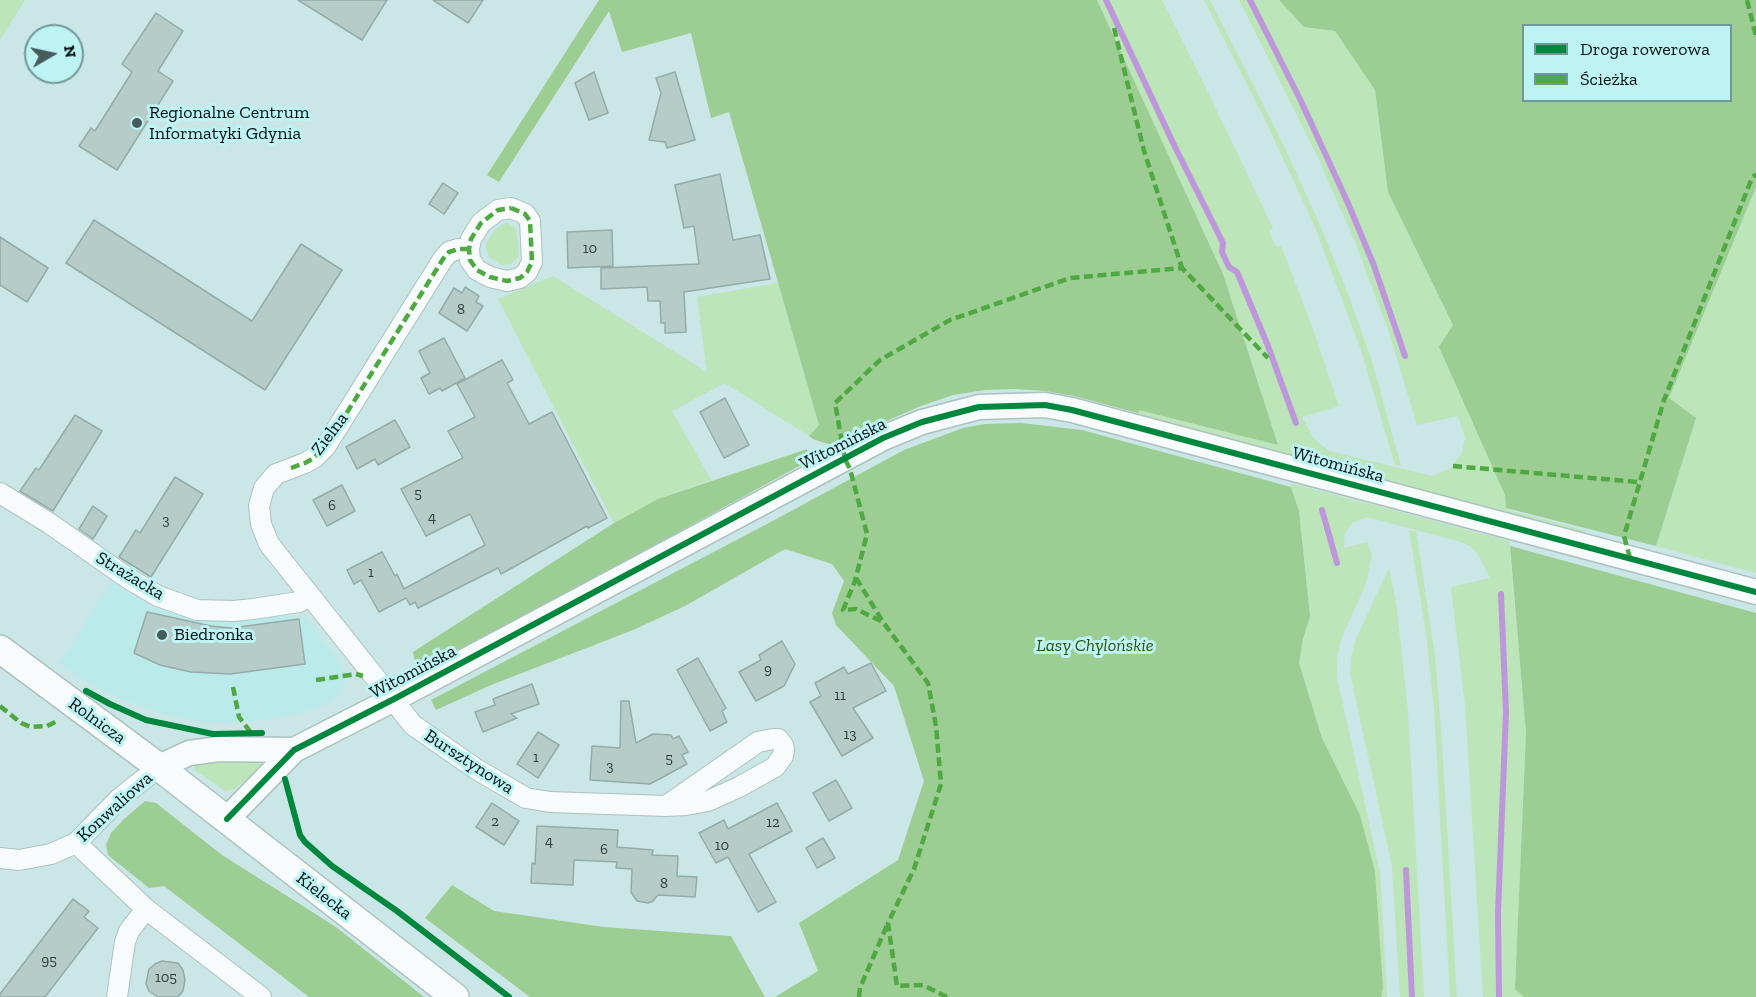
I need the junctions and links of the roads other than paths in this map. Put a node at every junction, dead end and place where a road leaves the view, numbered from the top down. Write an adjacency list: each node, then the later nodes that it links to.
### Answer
1 (468, 249): 4 (street, Zielna)
2 (0, 493): 4 (street, Strażacka)
3 (1756, 592): 6 (street, Witomińska)
4 (310, 596): 6 (street, Zielna)
5 (0, 649): 8 (main road, Rolnicza)
6 (394, 699): 7 (street, Witomińska); 10 (street, Bursztynowa)
7 (294, 750): 8 (street, Witomińska); 11 (street, Witomińska)
8 (159, 767): 9 (main road, Rolnicza); 12 (street, Konwaliowa)
9 (193, 794): 11 (main road, Kielecka)
10 (666, 806): 10 (street, Bursztynowa)
11 (226, 819): 17 (main road, Kielecka)
12 (76, 843): 13 (street, Konwaliowa); 14 (street)
13 (0, 858)
14 (146, 909): 15 (street); 16 (street)
15 (117, 997)
16 (261, 997)
17 (455, 997)

